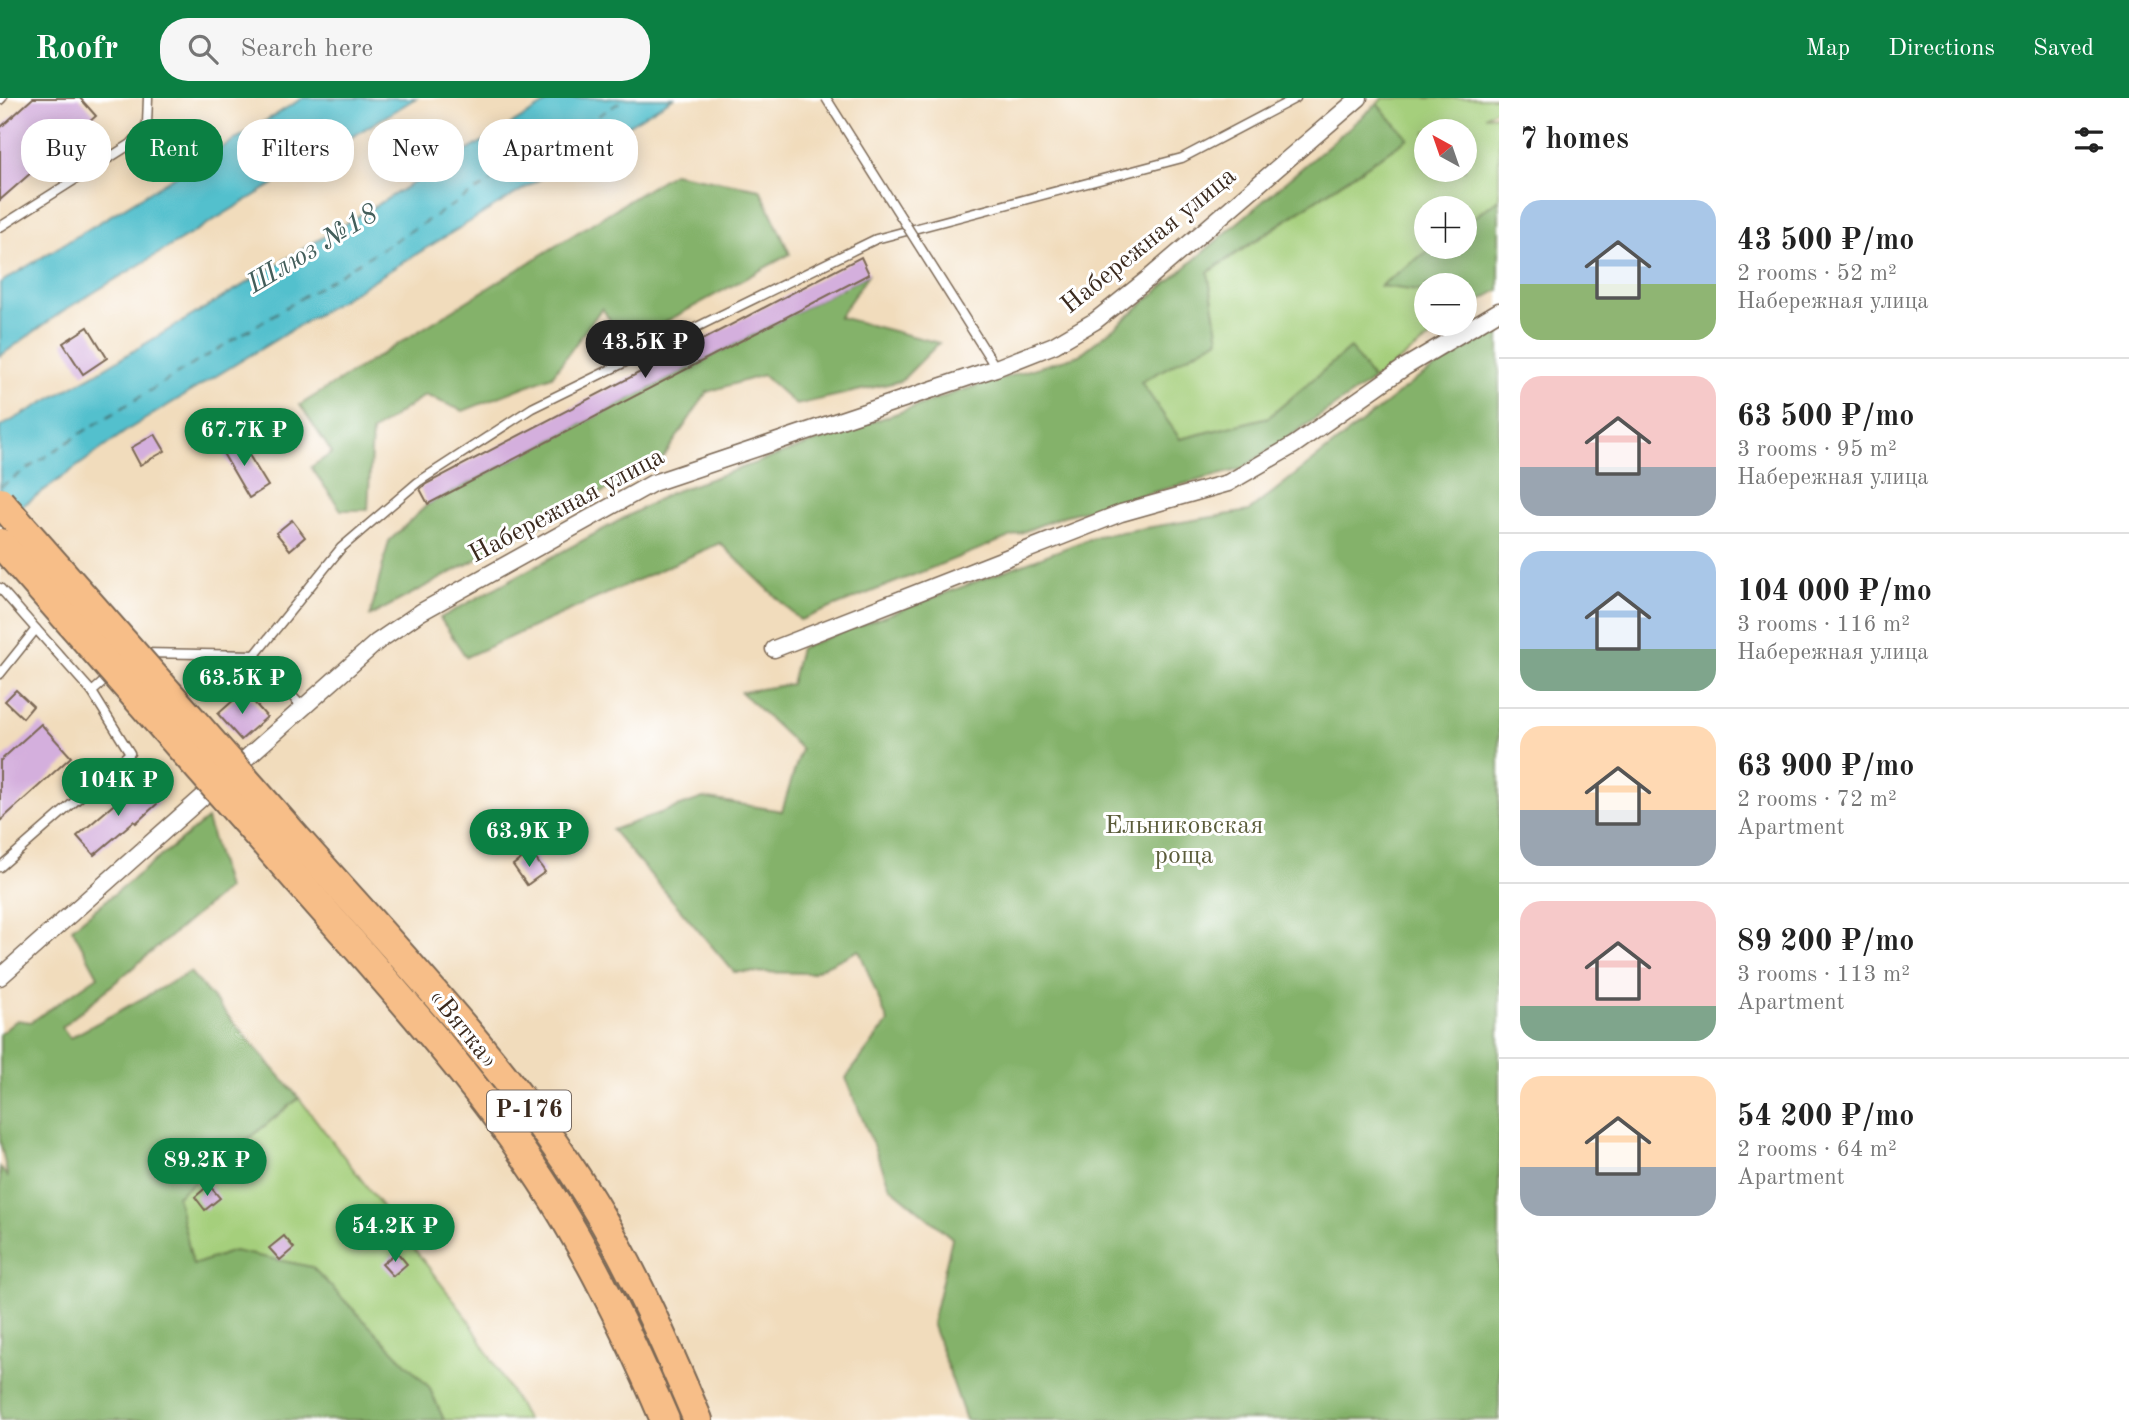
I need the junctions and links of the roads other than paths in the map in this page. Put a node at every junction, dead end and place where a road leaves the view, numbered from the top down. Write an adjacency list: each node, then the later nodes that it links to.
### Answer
1 (148, 98): 5 (lane)
2 (826, 98): 7 (lane, bridge)
3 (1296, 98): 13 (lane)
4 (1359, 98): 7 (street, Набережная улица)
5 (0, 227)
6 (1499, 311): 12 (street)
7 (996, 368): 18 (street, Набережная улица)
8 (0, 502): 19 (highway, Р-176, bridge)
9 (0, 543): 19 (highway, Р-176, bridge)
10 (0, 588): 11 (lane)
11 (36, 629): 16 (lane); 17 (lane)
12 (774, 649)
13 (255, 655): 14 (lane); 18 (lane)
14 (129, 661)
15 (119, 668): 17 (lane)
16 (0, 674)
17 (92, 692): 20 (lane)
18 (303, 708): 21 (street, Набережная улица)
19 (290, 850): 22 (highway, «Вятка» / Р-176); 23 (highway, «Вятка» / Р-176)
20 (0, 867)
21 (0, 977)
22 (665, 1420)
23 (698, 1420)

